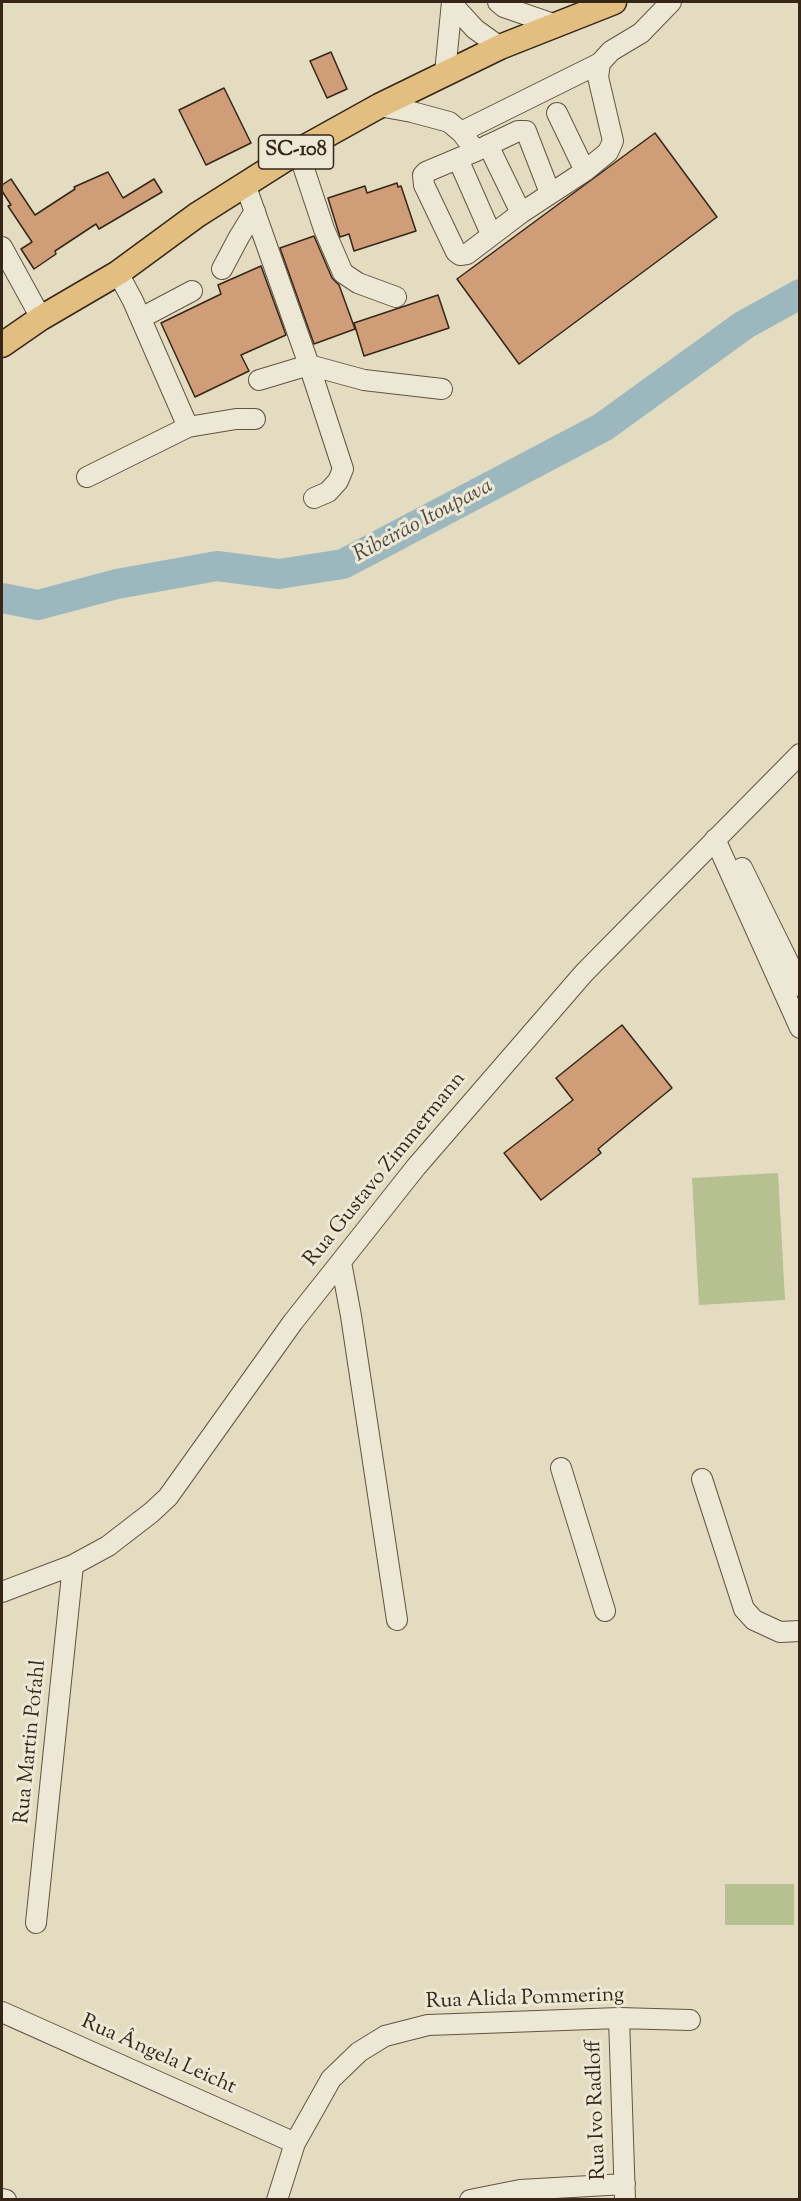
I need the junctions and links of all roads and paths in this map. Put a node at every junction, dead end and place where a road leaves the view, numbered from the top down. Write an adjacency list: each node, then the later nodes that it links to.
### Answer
1 (498, 2): 5 (street)
2 (614, 2): 5 (main road, SC-108)
3 (671, 2): 7 (street)
4 (452, 3): 6 (street); 8 (street)
5 (556, 25): 6 (main road, SC-108)
6 (500, 47): 8 (main road, SC-108)
7 (600, 63): 11 (street); 14 (street)
8 (445, 73): 9 (main road, SC-108)
9 (379, 106): 11 (street); 12 (main road, SC-108)
10 (557, 113): 14 (street)
11 (461, 132): 13 (street)
12 (298, 151): 15 (main road, SC-108); 24 (street)
13 (474, 152): 16 (street); 18 (street); 19 (street); 19 (street)
14 (585, 171): 16 (street)
15 (245, 184): 17 (street); 22 (main road, SC-108)
16 (550, 193): 18 (street)
17 (255, 211): 21 (street); 28 (street)
18 (521, 213): 19 (street)
19 (492, 234)
20 (2, 247): 25 (street)
21 (222, 269)
22 (118, 273): 25 (main road, SC-108); 26 (street)
23 (192, 291): 26 (street)
24 (396, 297)
25 (41, 318): 27 (main road, SC-108)
26 (141, 318): 32 (street)
27 (2, 345)
28 (309, 365): 29 (street); 30 (street); 34 (street)
29 (259, 380)
30 (442, 389)
31 (255, 419): 32 (street)
32 (188, 427): 33 (street)
33 (87, 477)
34 (314, 498)
35 (800, 754): 36 (street, Rua Gustavo Zimmermann)
36 (720, 835): 37 (street); 38 (street); 39 (street, Rua Gustavo Zimmermann)
37 (800, 987)
38 (800, 1028)
39 (341, 1262): 42 (street, Rua Gustavo Zimmermann); 45 (street)
40 (561, 1468): 44 (street)
41 (702, 1479): 46 (street)
42 (73, 1565): 43 (street, Rua Gustavo Zimmermann); 47 (street, Rua Martin Pofahl)
43 (2, 1592)
44 (605, 1611)
45 (397, 1620)
46 (800, 1631)
47 (36, 1923)
48 (2, 2012): 51 (street, Rua Ângela Leicht)
49 (619, 2018): 50 (street, Rua Alida Pommering); 51 (street, Rua Alida Pommering); 52 (street, Rua Ivo Radloff)
50 (690, 2020)
51 (295, 2143): 53 (street, Rua Alida Pommering)
52 (625, 2192): 54 (street)
53 (277, 2199)
54 (470, 2199)

